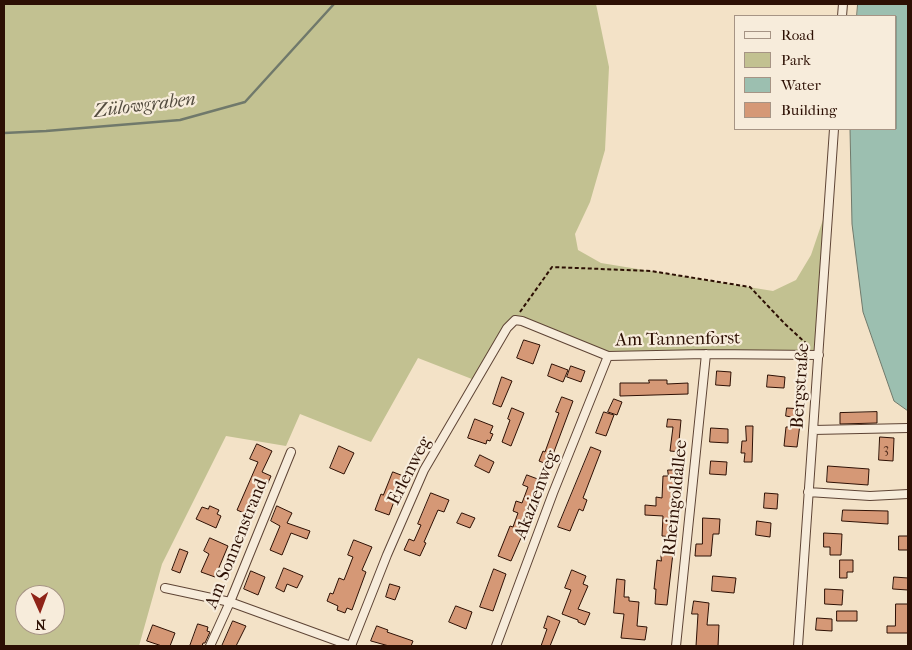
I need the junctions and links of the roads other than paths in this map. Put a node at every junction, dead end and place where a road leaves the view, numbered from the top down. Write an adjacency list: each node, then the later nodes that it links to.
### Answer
1 (834, 130): 4 (street, Bergstraße)
2 (515, 320): 5 (street, Am Tannenforst); 14 (street, Erlenweg)
3 (706, 354): 4 (street, Am Tannenforst); 5 (street, Am Tannenforst); 16 (street, Rheingoldallee)
4 (819, 355): 7 (street, Bergstraße)
5 (608, 356): 15 (street, Akazienweg)
6 (908, 428): 7 (street)
7 (813, 430): 9 (street, Bergstraße)
8 (291, 452): 12 (street, Am Sonnenstrand)
9 (808, 492): 10 (street); 17 (street, Bergstraße)
10 (908, 494)
11 (165, 588): 12 (street)
12 (230, 602): 13 (street, Am Sonnenstrand); 14 (street)
13 (210, 646)
14 (351, 646)
15 (496, 646)
16 (676, 646)
17 (798, 646)

